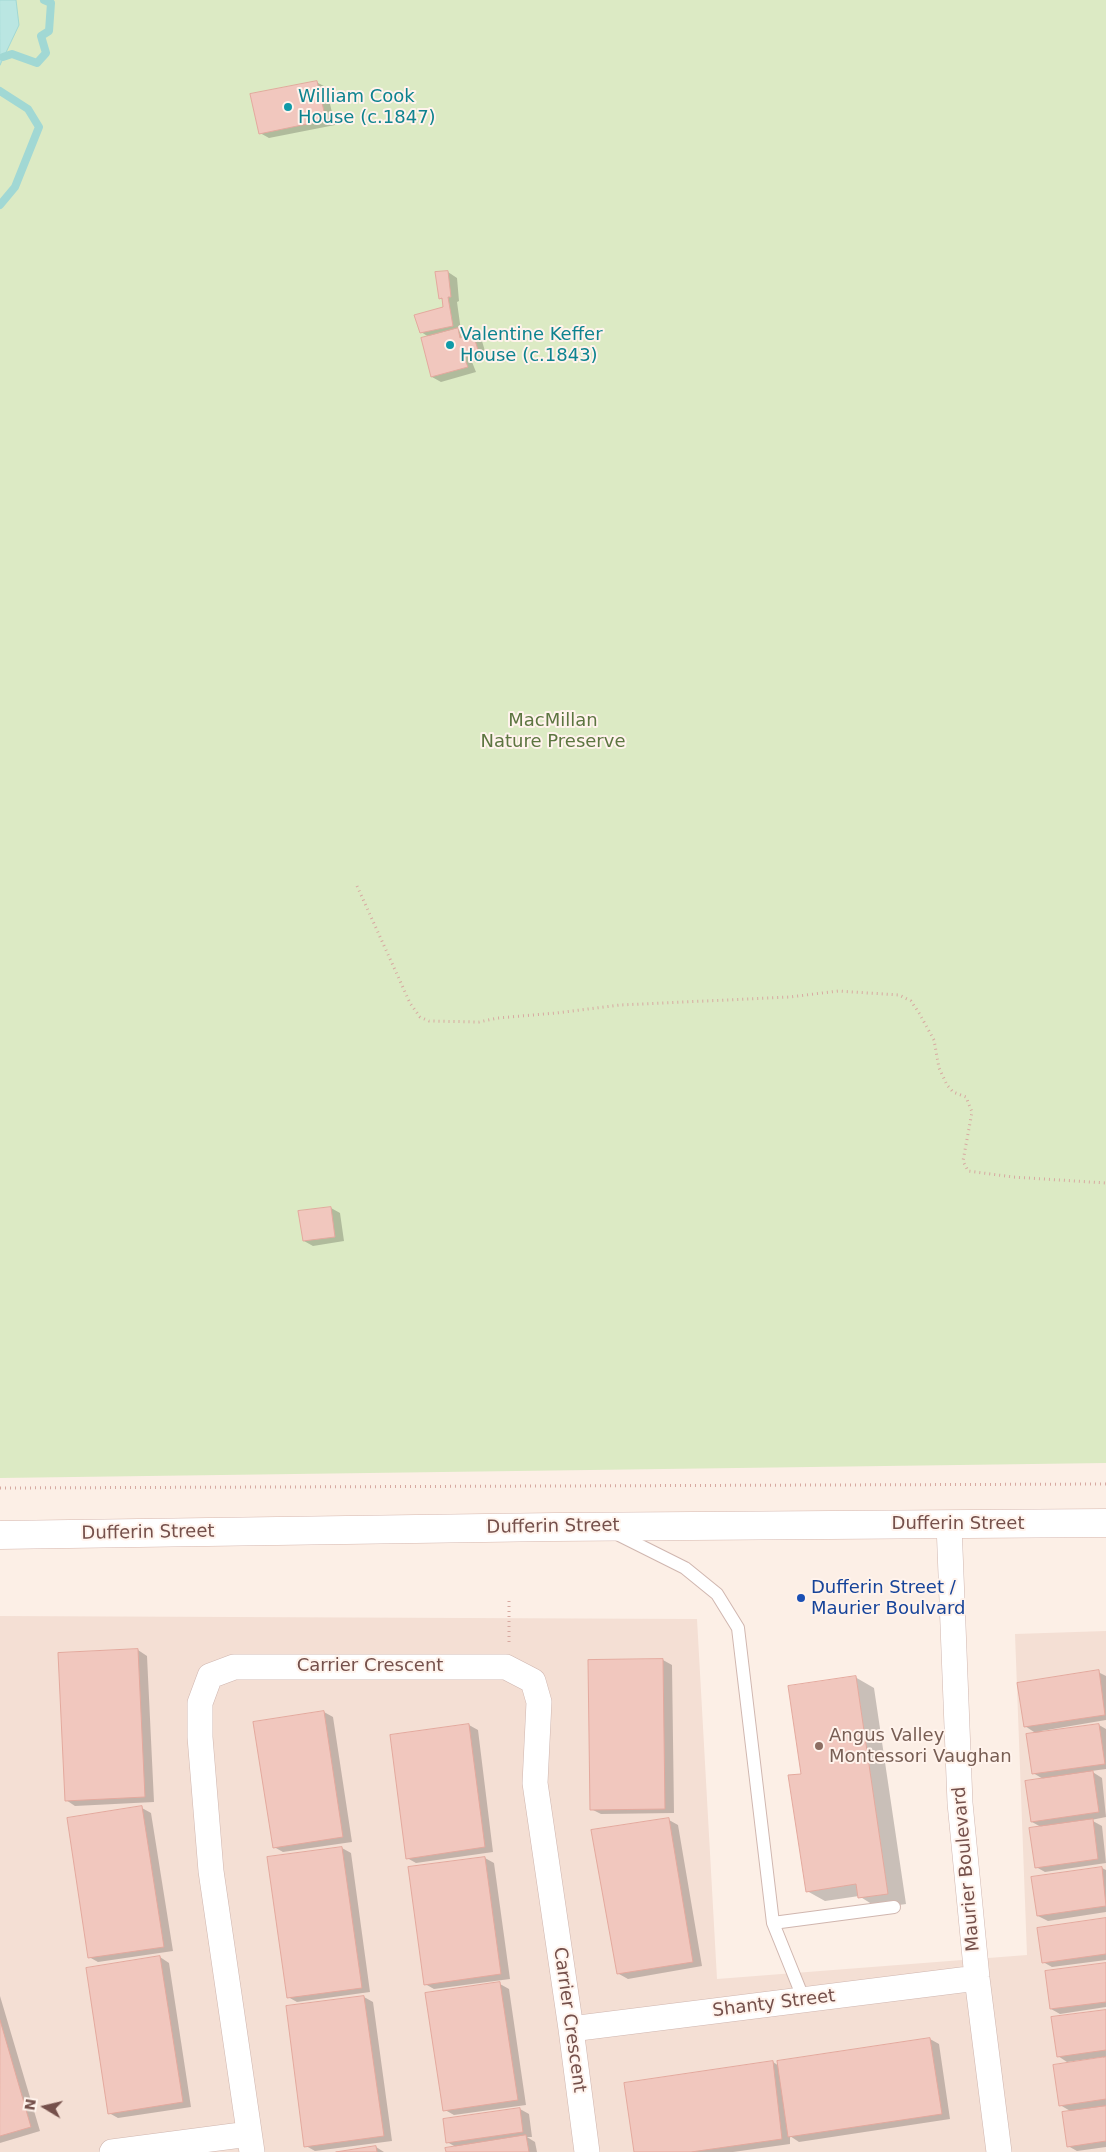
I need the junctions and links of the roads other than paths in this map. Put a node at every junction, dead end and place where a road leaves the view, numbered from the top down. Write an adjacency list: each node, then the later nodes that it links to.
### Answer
1 (1106, 1523): 2 (main road, Dufferin Street)
2 (949, 1524): 3 (main road, Dufferin Street); 7 (street, Maurier Boulevard)
3 (602, 1526): 4 (main road, Dufferin Street); 6 (lane)
4 (0, 1535)
5 (894, 1907): 6 (lane)
6 (773, 1923): 8 (lane)
7 (977, 1978): 8 (street, Shanty Street); 13 (street, Maurier Boulevard)
8 (804, 2000): 9 (street, Shanty Street)
9 (571, 2029): 10 (street, Carrier Crescent); 12 (street, Carrier Crescent)
10 (251, 2143): 11 (street)
11 (112, 2152)
12 (587, 2152)
13 (999, 2152)

